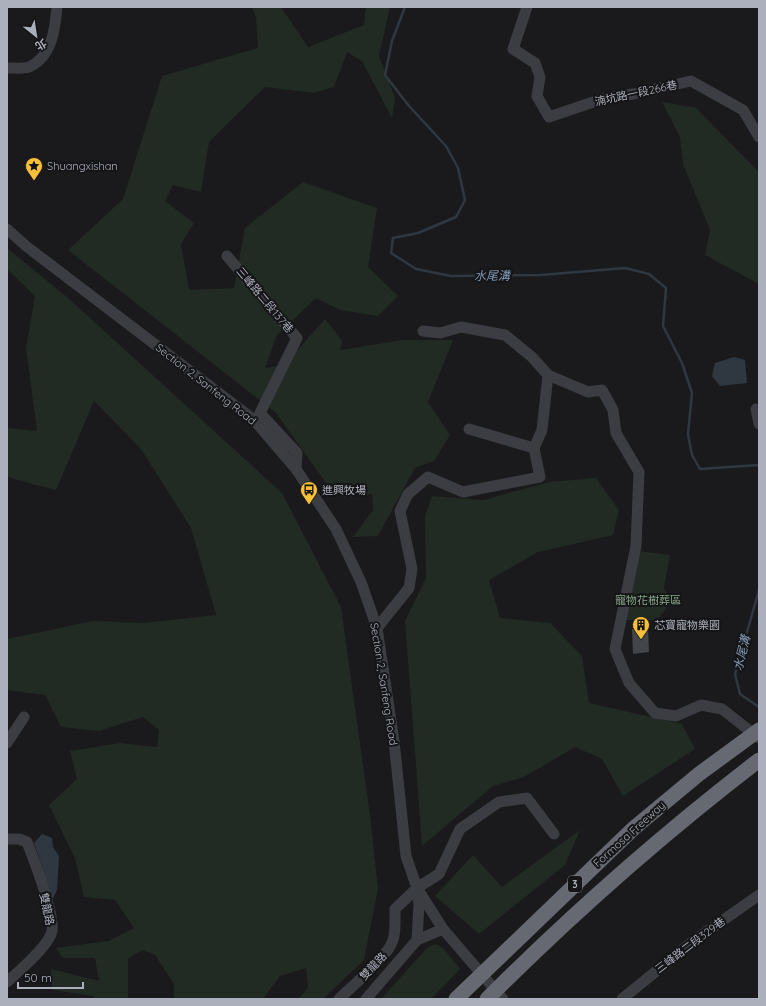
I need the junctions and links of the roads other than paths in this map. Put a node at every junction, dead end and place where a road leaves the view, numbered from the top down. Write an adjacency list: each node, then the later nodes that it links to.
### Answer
1 (57, 7): 3 (street)
2 (527, 7): 4 (street, 湳坑路一段266巷)
3 (7, 68)
4 (759, 137)
5 (7, 229): 13 (street, Section 2, Sanfeng Road)
6 (227, 256): 13 (street, 三峰路二段137巷)
7 (423, 331): 8 (street)
8 (548, 375): 12 (street); 17 (street)
9 (756, 409): 10 (street)
10 (759, 424)
11 (469, 429): 12 (street)
12 (534, 448): 14 (street)
13 (296, 469): 14 (street, Section 2, Sanfeng Road)
14 (377, 628): 22 (street, Section 2, Sanfeng Road)
15 (24, 717): 18 (street)
16 (759, 730): 29 (highway, Formosa Freeway / 3)
17 (759, 739)
18 (7, 743)
19 (759, 760): 30 (highway, 3)
20 (554, 834): 22 (street, 雙龍路)
21 (7, 838): 26 (street, 雙龍路)
22 (417, 888): 24 (street, Section 2, Sanfeng Road); 25 (street); 27 (street, 雙龍路)
23 (759, 895): 32 (street, 三峰路二段329巷)
24 (443, 929): 25 (street); 31 (street, Section 2, Sanfeng Road)
25 (417, 940): 28 (street)
26 (7, 982)
27 (339, 999)
28 (366, 999)
29 (456, 999)
30 (487, 999)
31 (503, 999)
32 (622, 999)

